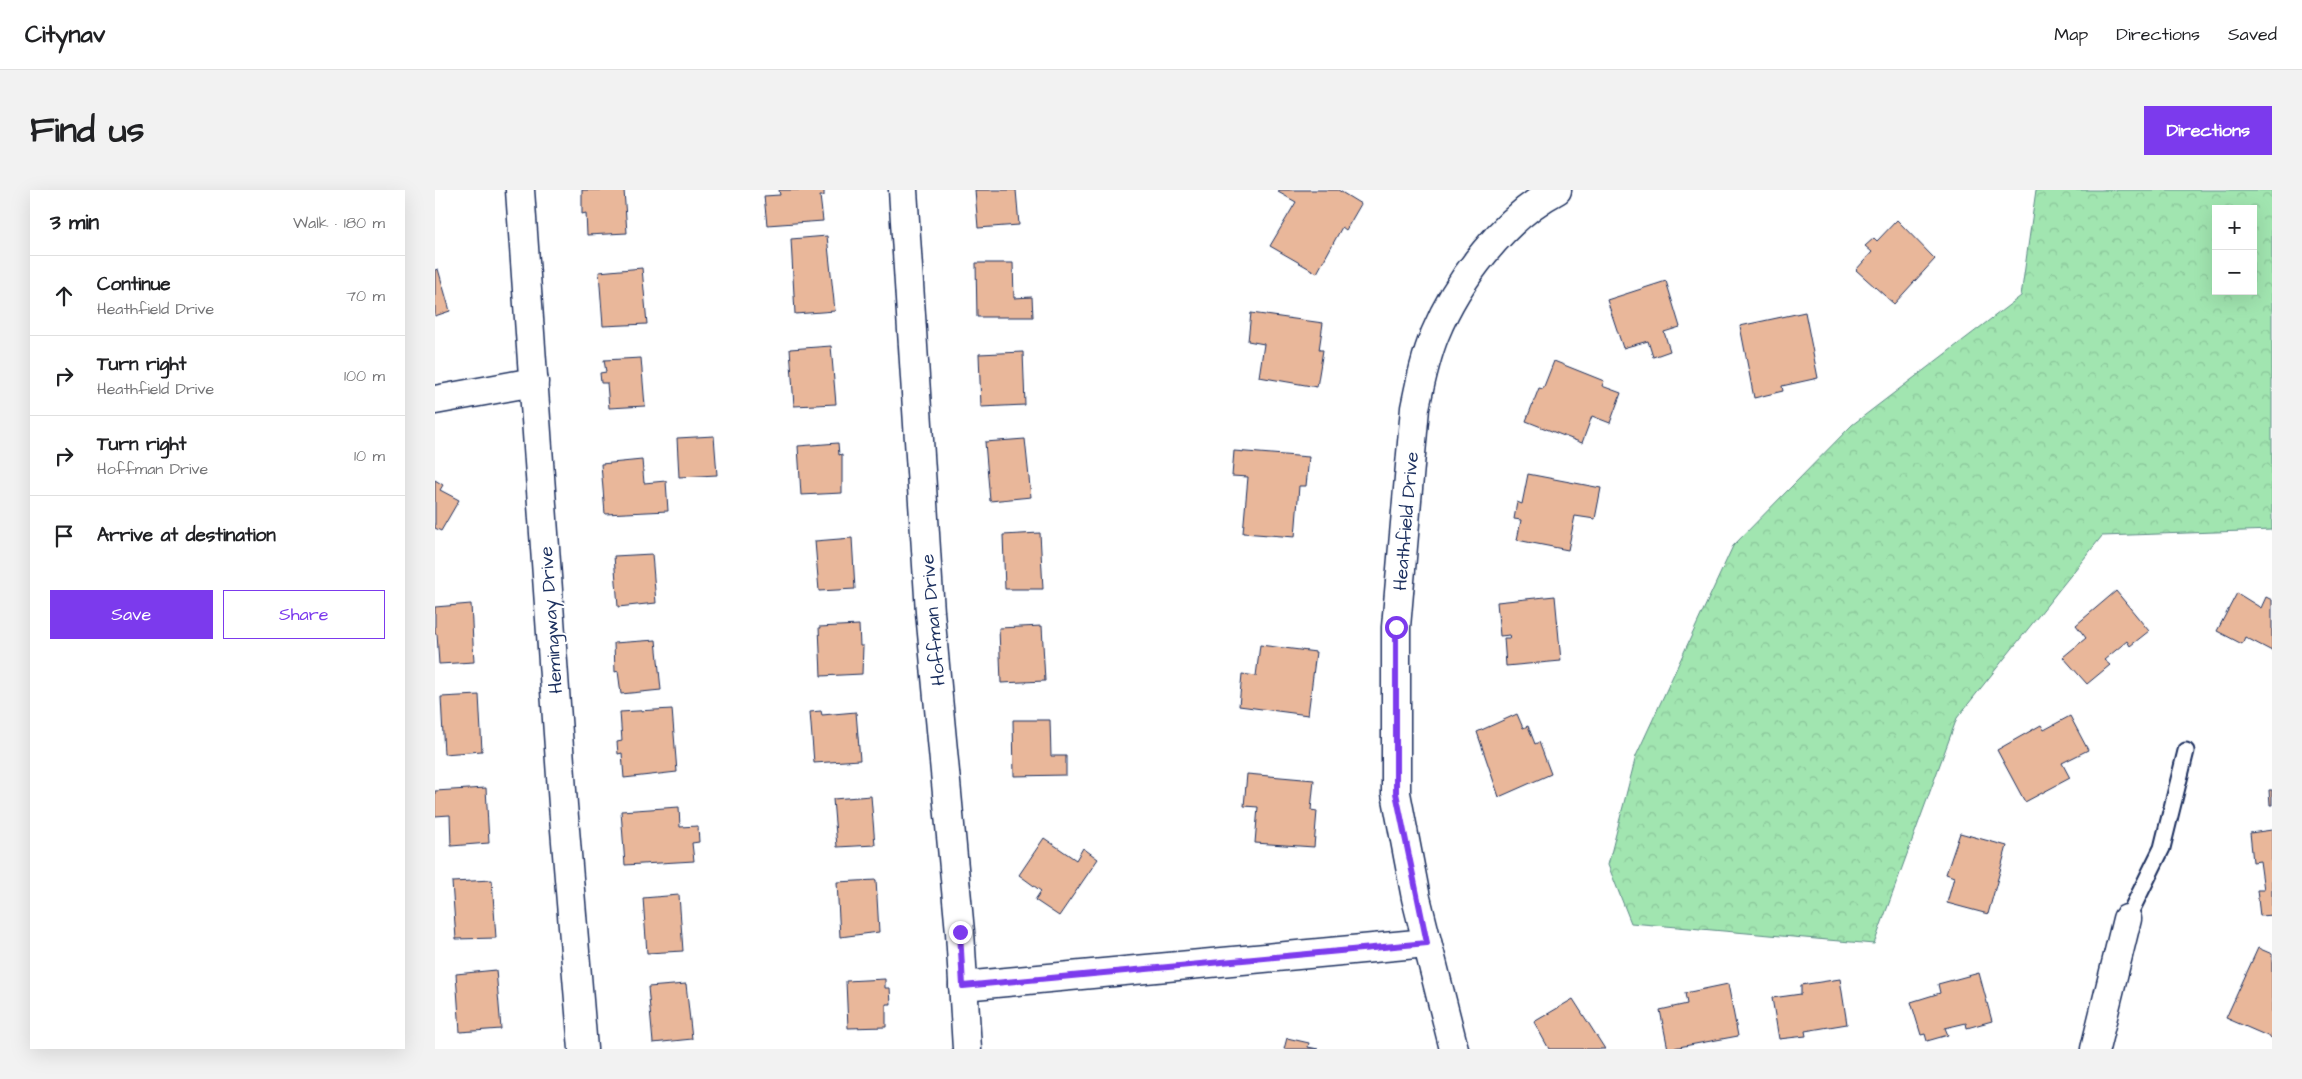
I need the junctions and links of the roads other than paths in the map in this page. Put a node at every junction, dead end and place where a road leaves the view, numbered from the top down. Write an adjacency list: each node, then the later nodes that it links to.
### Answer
1 (520, 190): 4 (street, Hemingway Drive)
2 (903, 190): 9 (street, Hoffman Drive)
3 (1550, 192): 8 (street, Heathfield Drive)
4 (534, 382): 5 (street); 10 (street, Hemingway Drive)
5 (435, 400)
6 (2186, 751): 7 (lane)
7 (2127, 919): 13 (street)
8 (1427, 943): 9 (street); 12 (street, Heathfield Drive)
9 (963, 986): 11 (street, Hoffman Drive)
10 (583, 1049)
11 (967, 1049)
12 (1454, 1049)
13 (2095, 1049)

